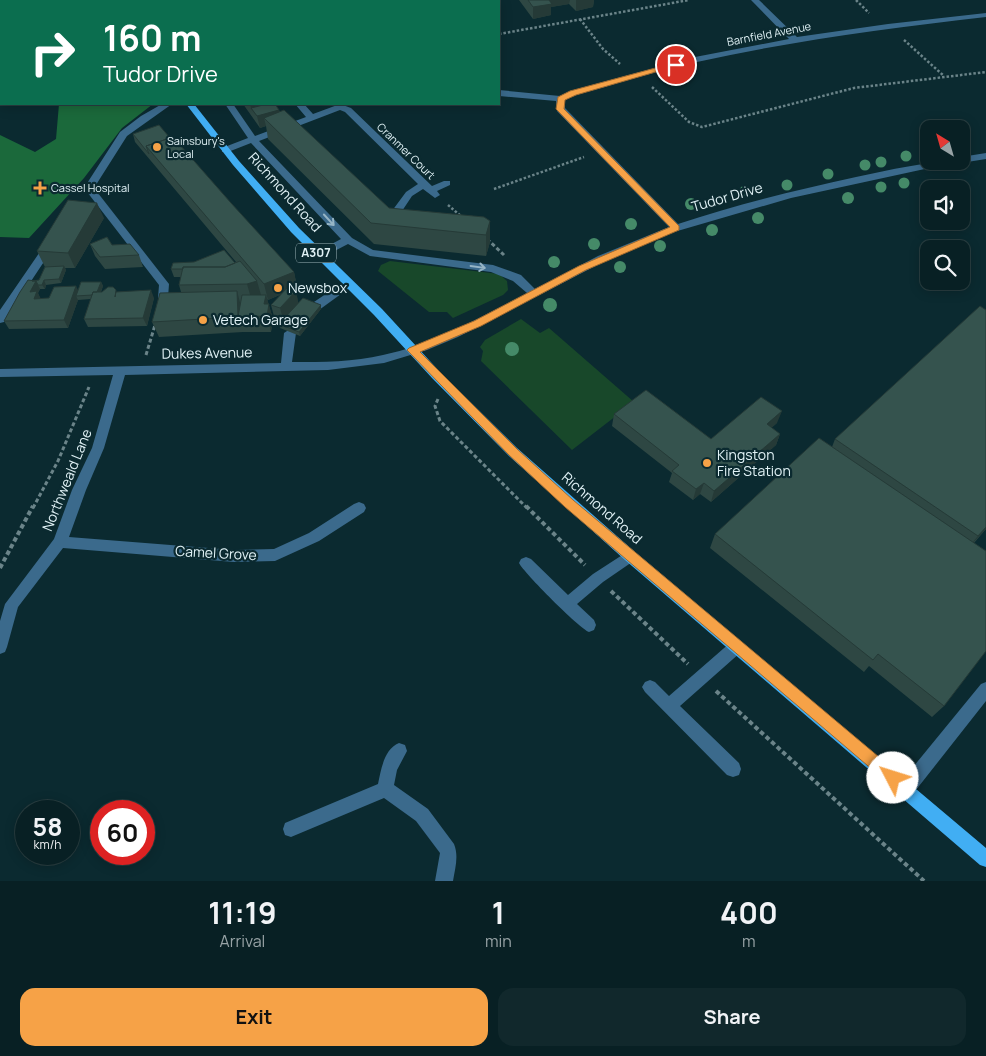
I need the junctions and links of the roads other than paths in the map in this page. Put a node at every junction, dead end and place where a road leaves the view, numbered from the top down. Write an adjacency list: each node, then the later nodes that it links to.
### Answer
1 (755, 0): 3 (street)
2 (986, 16): 3 (street, Barnfield Avenue)
3 (795, 40): 5 (street, Barnfield Avenue)
4 (500, 93): 5 (street, Barnfield Avenue)
5 (561, 99): 19 (street)
6 (166, 105): 25 (street)
7 (191, 105): 12 (main road, A307)
8 (230, 105): 11 (street)
9 (300, 105): 10 (street)
10 (311, 117): 11 (street, Cranmer Court); 17 (street, Cranmer Court)
11 (254, 140): 12 (street, Cranmer Court); 20 (street, one-way to 20)
12 (225, 150): 22 (main road, Richmond Road / A307)
13 (986, 156): 14 (street)
14 (970, 159)
15 (920, 168): 19 (street, Tudor Drive)
16 (447, 183): 17 (street)
17 (429, 190): 18 (street)
18 (394, 215)
19 (676, 228): 24 (street, Tudor Drive)
20 (348, 240): 22 (street); 24 (street, one-way to 24)
21 (50, 245): 27 (street)
22 (319, 256): 23 (main road, Richmond Road / A307)
23 (348, 284): 26 (street); 29 (main road, Richmond Road / A307)
24 (533, 293): 29 (street, Tudor Drive)
25 (163, 298)
26 (315, 307)
27 (0, 320)
28 (290, 333): 30 (street)
29 (412, 350): 30 (street, Dukes Avenue); 35 (main road, Richmond Road / A307)
30 (286, 367): 31 (street, Dukes Avenue)
31 (121, 369): 32 (street, Dukes Avenue); 34 (street, Northweald Lane)
32 (0, 373)
33 (359, 508): 34 (street, Camel Grove)
34 (60, 542): 37 (street, Northweald Lane)
35 (630, 556): 38 (street); 41 (main road, Richmond Road / A307)
36 (526, 563): 38 (street)
37 (6, 604): 40 (street, Northweald Lane)
38 (567, 604): 39 (street)
39 (590, 625)
40 (0, 647)
41 (736, 647): 44 (street); 48 (main road, Richmond Road / A307)
42 (650, 687): 44 (street)
43 (986, 688): 48 (street)
44 (669, 706): 46 (street)
45 (399, 751): 47 (street)
46 (734, 769)
47 (385, 789): 49 (street); 51 (street)
48 (906, 790): 50 (main road, Richmond Road / A307)
49 (291, 829)
50 (986, 859)
51 (444, 881)

